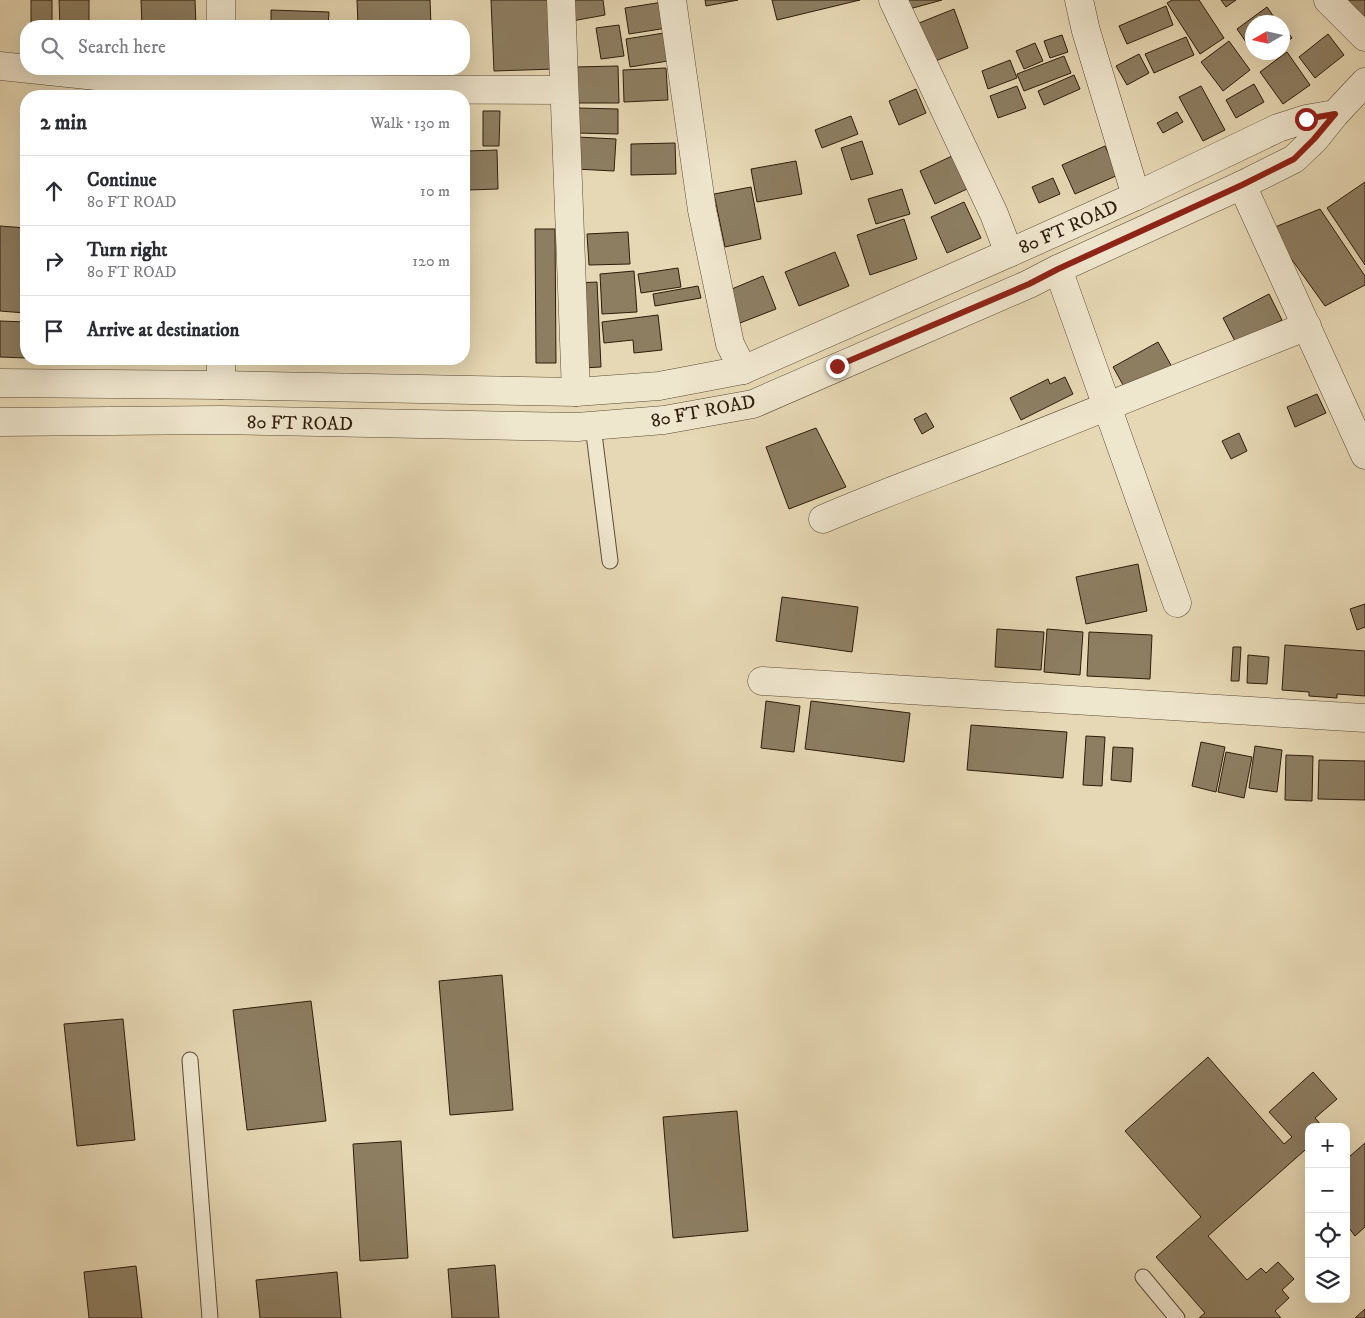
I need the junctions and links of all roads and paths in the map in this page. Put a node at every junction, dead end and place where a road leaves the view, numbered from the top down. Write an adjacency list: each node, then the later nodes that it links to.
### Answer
1 (221, 0): 7 (street)
2 (560, 0): 14 (street)
3 (672, 0): 21 (street)
4 (893, 0): 18 (street)
5 (1079, 0): 17 (street)
6 (1328, 0): 8 (street)
7 (221, 20)
8 (1365, 38)
9 (0, 66): 10 (street)
10 (20, 68)
11 (104, 75): 13 (street)
12 (1365, 82): 15 (street, 80 FT ROAD)
13 (220, 85): 14 (street)
14 (563, 90): 25 (street)
15 (1335, 114): 16 (street, 80 FT ROAD); 17 (street, 80 FT ROAD)
16 (1242, 185): 19 (street, 80 FT ROAD); 20 (street)
17 (1136, 196): 18 (street, 80 FT ROAD)
18 (1010, 253): 21 (street, 80 FT ROAD)
19 (1058, 269): 26 (street); 29 (street, 80 FT ROAD)
20 (1307, 326): 26 (street); 30 (street)
21 (743, 370): 25 (street, 80 FT ROAD)
22 (221, 372): 23 (street, 80 FT ROAD); 24 (street, 80 FT ROAD)
23 (0, 383)
24 (340, 387): 25 (street, 80 FT ROAD); 28 (street)
25 (576, 392)
26 (1107, 407): 31 (street); 33 (street)
27 (0, 422): 28 (street, 80 FT ROAD)
28 (338, 423): 29 (street, 80 FT ROAD)
29 (593, 426): 32 (lane)
30 (1365, 455)
31 (823, 519)
32 (610, 561)
33 (1177, 603)
34 (762, 681): 35 (street)
35 (1365, 718)
36 (190, 1060): 38 (lane)
37 (1143, 1277): 39 (lane)
38 (210, 1318)
39 (1177, 1318)

